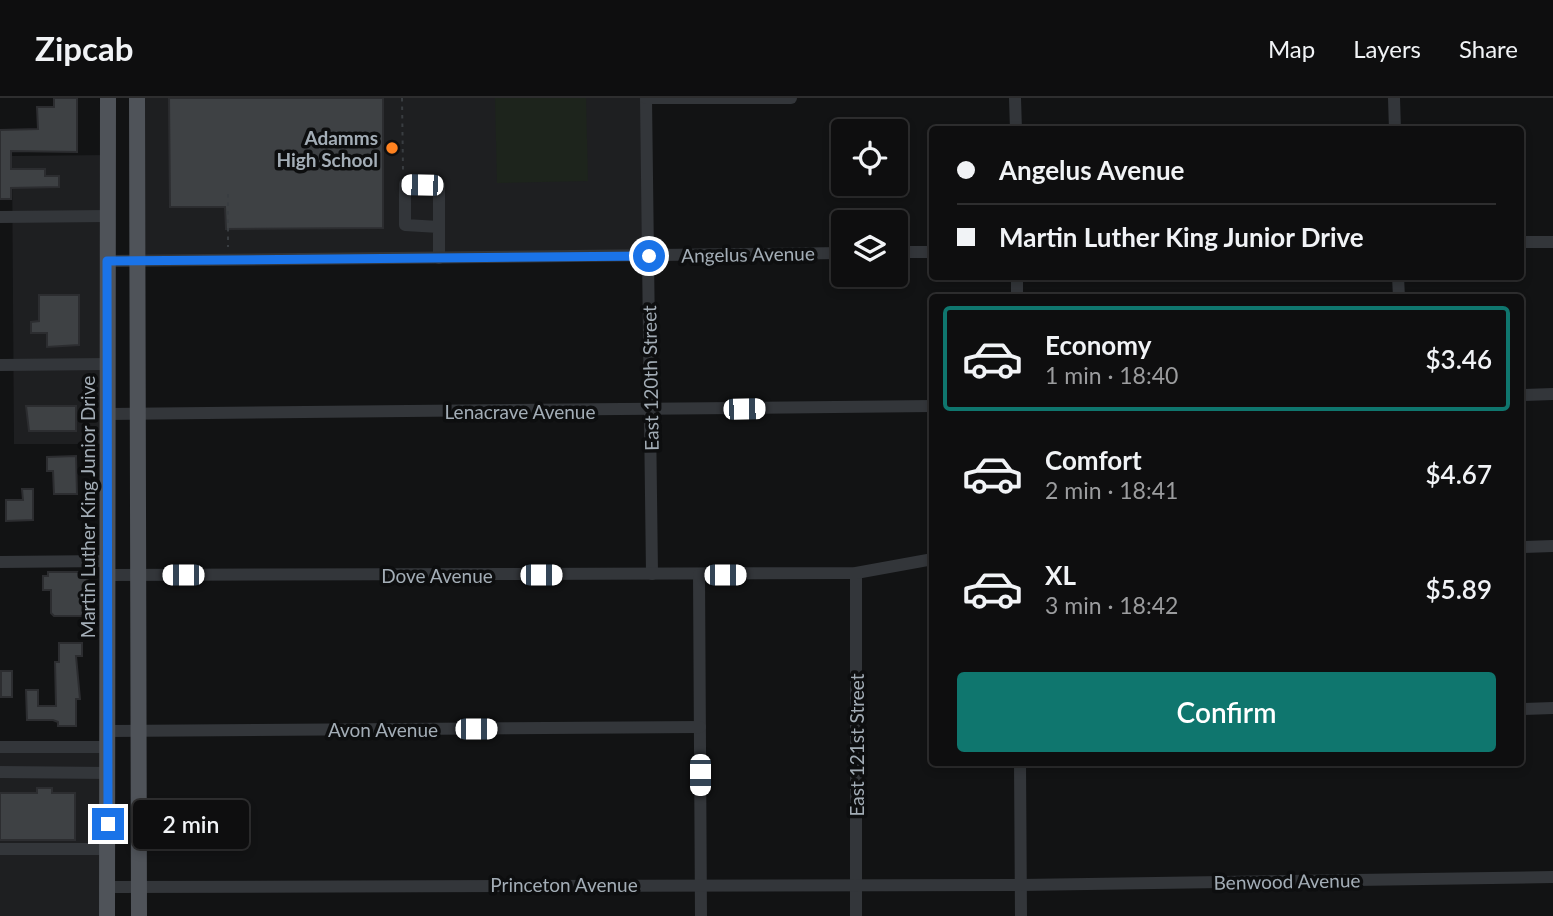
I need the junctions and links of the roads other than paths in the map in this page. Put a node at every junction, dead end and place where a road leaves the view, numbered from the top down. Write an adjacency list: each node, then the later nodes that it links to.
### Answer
1 (108, 98): 9 (main road, Martin Luther King Junior Drive)
2 (137, 98): 20 (main road)
3 (646, 98): 4 (street); 17 (street, East 120th Street)
4 (791, 98)
5 (1016, 98): 7 (street)
6 (1394, 98): 8 (street)
7 (1016, 126)
8 (1395, 126)
9 (107, 216): 10 (street); 19 (main road, Martin Luther King Junior Drive)
10 (0, 217)
11 (439, 227): 18 (street)
12 (1524, 242): 13 (street)
13 (1553, 242)
14 (908, 252): 15 (street)
15 (929, 252)
16 (831, 253): 17 (street, Angelus Avenue)
17 (649, 256): 18 (street, Angelus Avenue); 26 (street, East 120th Street)
18 (439, 258): 20 (street, Angelus Avenue)
19 (107, 261): 20 (street, Angelus Avenue); 21 (main road, Martin Luther King Junior Drive)
20 (138, 261): 28 (main road)
21 (107, 364): 22 (street); 27 (main road, Martin Luther King Junior Drive)
22 (0, 365)
23 (1553, 394): 24 (street)
24 (1524, 395)
25 (929, 406): 26 (street, Lenacrave Avenue)
26 (651, 411): 28 (street, Lenacrave Avenue); 35 (street, East 120th Street)
27 (107, 414): 28 (street, Lenacrave Avenue); 33 (main road, Martin Luther King Junior Drive)
28 (138, 414): 36 (main road)
29 (1524, 547): 30 (street)
30 (1553, 547)
31 (929, 560): 34 (street, Dove Avenue)
32 (0, 562): 33 (street, Dove Avenue)
33 (107, 568): 36 (street, Dove Avenue); 42 (main road, Martin Luther King Junior Drive)
34 (856, 573): 37 (street, Dove Avenue); 51 (street, East 121st Street)
35 (652, 574): 36 (street, Dove Avenue); 37 (street, Dove Avenue)
36 (139, 575): 41 (main road)
37 (699, 575): 40 (street)
38 (1553, 708): 39 (street)
39 (1524, 709)
40 (700, 727): 41 (street, Avon Avenue); 50 (street)
41 (139, 731): 42 (street, Avon Avenue); 54 (main road)
42 (109, 739): 43 (street, Avon Avenue); 46 (main road, Martin Luther King Junior Drive)
43 (0, 747)
44 (1020, 766): 52 (street)
45 (0, 772): 46 (street)
46 (108, 773): 48 (main road, Martin Luther King Junior Drive)
47 (0, 849): 48 (street)
48 (108, 849): 53 (main road, Martin Luther King Junior Drive)
49 (1553, 877): 52 (street, Benwood Avenue)
50 (700, 883): 51 (street, Princeton Avenue); 54 (street, Princeton Avenue); 57 (street)
51 (856, 883): 52 (street, Princeton Avenue); 58 (street, East 121st Street)
52 (1021, 885): 59 (street)
53 (108, 887): 54 (street, Princeton Avenue); 55 (main road, Martin Luther King Junior Drive)
54 (139, 887): 56 (main road)
55 (107, 916)
56 (139, 916)
57 (701, 916)
58 (856, 916)
59 (1021, 916)

